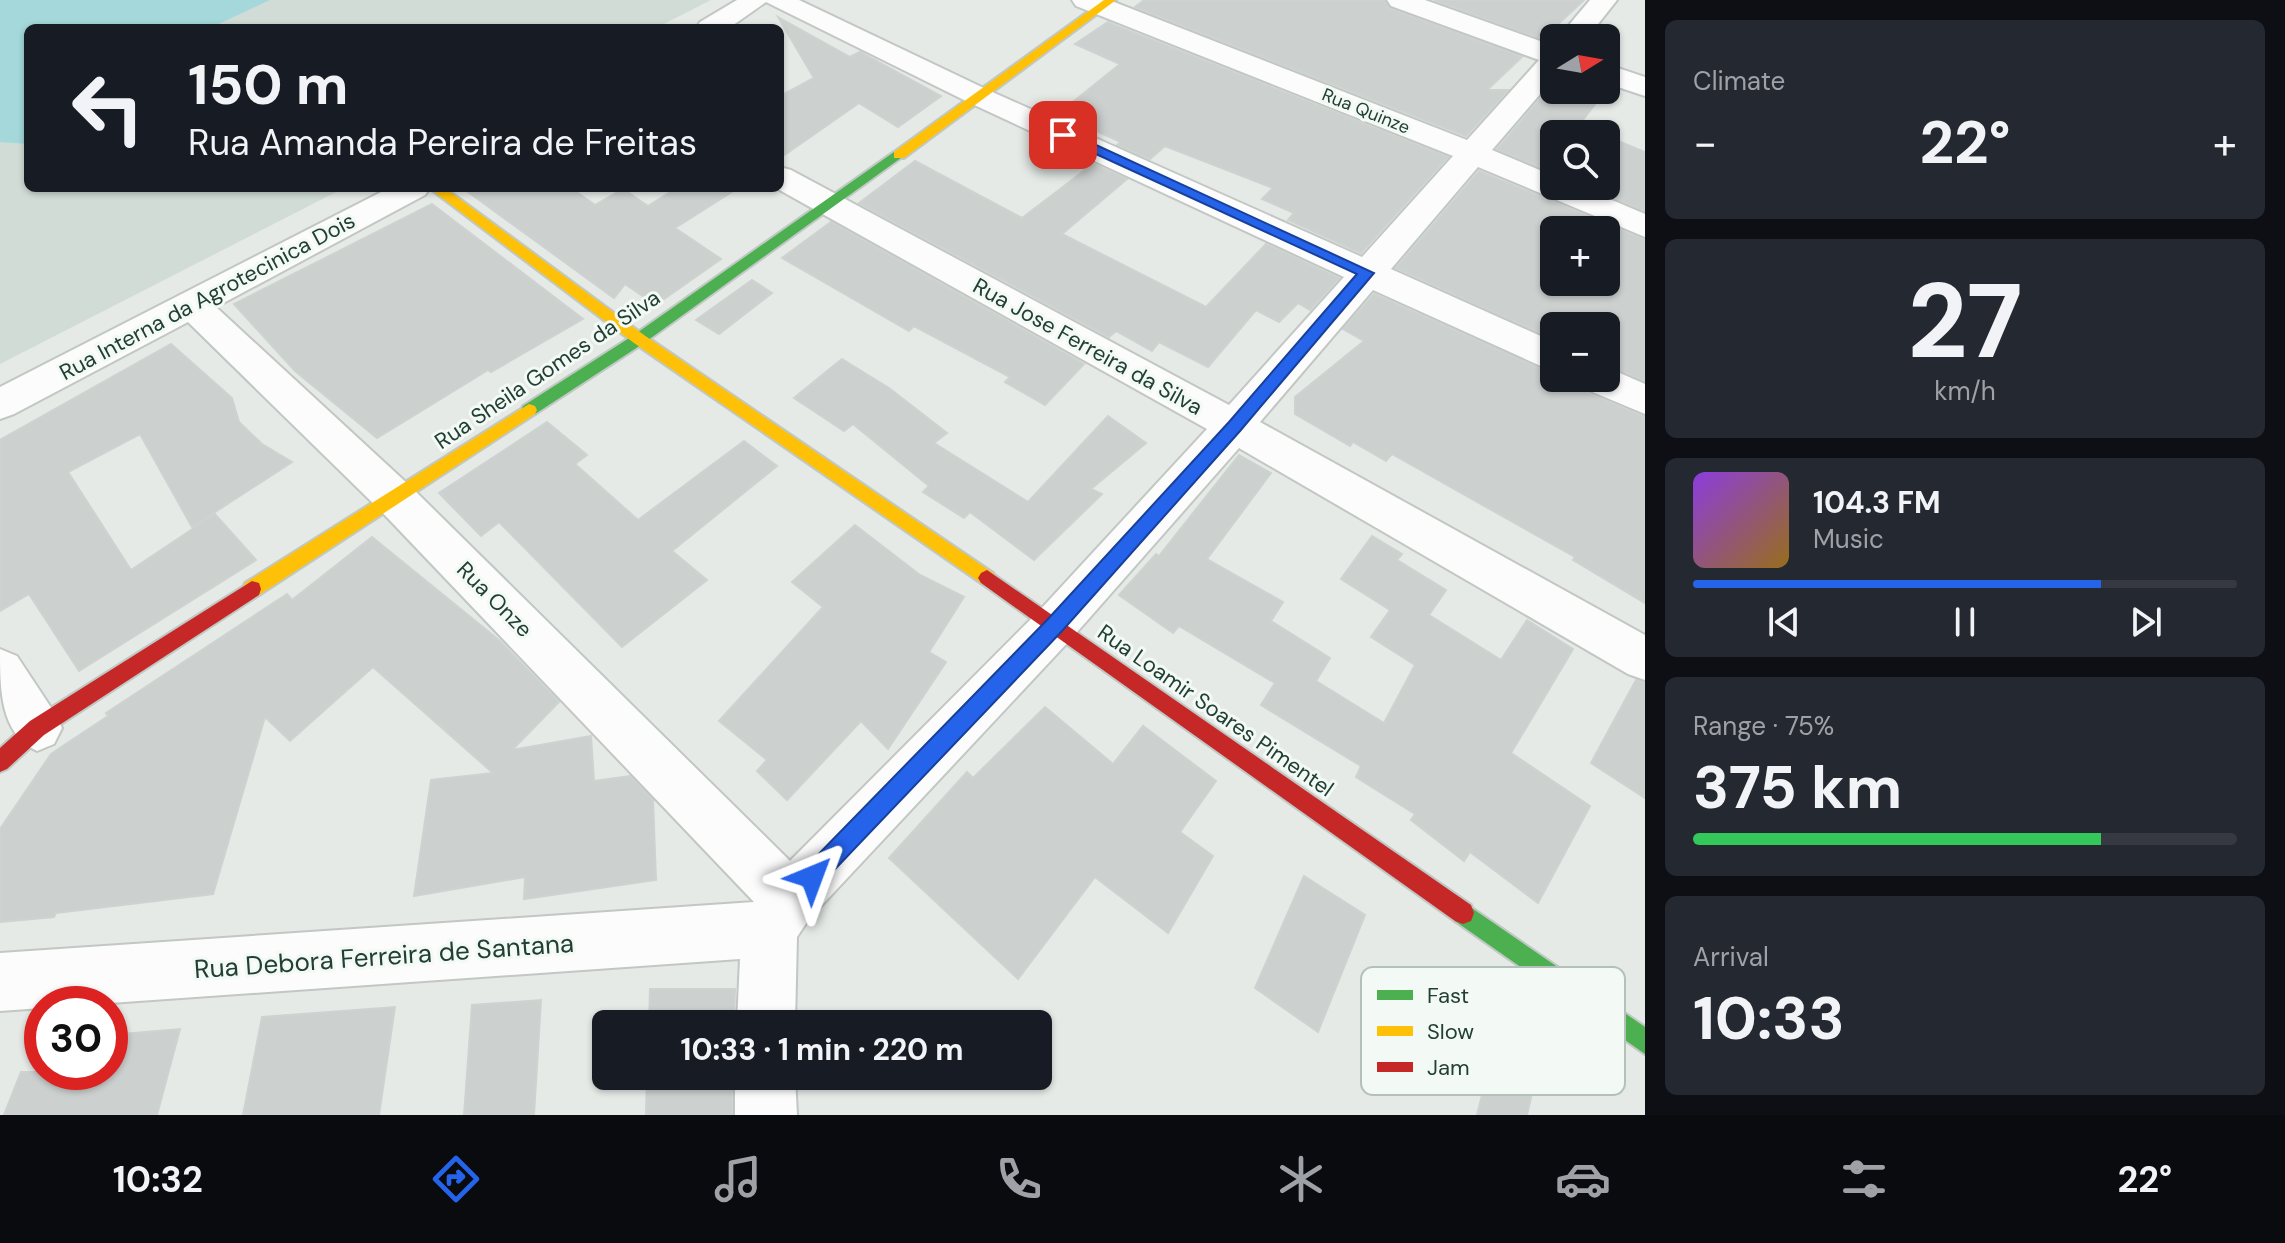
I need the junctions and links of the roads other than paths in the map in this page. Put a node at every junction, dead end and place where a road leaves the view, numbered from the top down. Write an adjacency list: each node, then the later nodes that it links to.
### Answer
1 (755, 0): 6 (street)
2 (778, 0): 12 (street)
3 (1400, 0): 8 (street)
4 (1604, 0): 7 (street)
5 (1099, 2): 12 (street, Rua Sheila Gomes da Silva); 13 (street, Rua Quinze)
6 (716, 24)
7 (1584, 24)
8 (1540, 53)
9 (1540, 74): 13 (street)
10 (1620, 78): 11 (street)
11 (1645, 87)
12 (980, 97): 17 (street, Rua Sheila Gomes da Silva); 19 (street)
13 (1473, 153): 18 (street, Rua Quinze); 19 (street)
14 (784, 179): 17 (street, Rua Jose Ferreira da Silva)
15 (406, 192): 20 (street, Rua Interna da Agrotecinica Dois)
16 (441, 192): 21 (street, Rua Loamir Soares Pimentel)
17 (829, 204): 21 (street, Rua Sheila Gomes da Silva); 26 (street, Rua Jose Ferreira da Silva)
18 (1645, 226)
19 (1367, 273): 22 (street); 26 (street)
20 (192, 305): 25 (street, Rua Interna da Agrotecinica Dois); 27 (street, Rua Onze)
21 (639, 339): 27 (street, Rua Sheila Gomes da Silva); 28 (street, Rua Loamir Soares Pimentel)
22 (1540, 352)
23 (1620, 389): 24 (street)
24 (1645, 400)
25 (0, 404)
26 (1234, 426): 28 (street); 29 (street, Rua Jose Ferreira da Silva)
27 (395, 498): 31 (street, Rua Sheila Gomes da Silva); 33 (street, Rua Onze)
28 (1055, 625): 33 (street); 34 (street, Rua Loamir Soares Pimentel)
29 (1645, 659)
30 (0, 671): 31 (street)
31 (37, 728): 32 (street, Rua Sheila Gomes da Silva)
32 (0, 762)
33 (779, 914): 35 (street, Rua Debora Ferreira de Santana); 36 (street)
34 (1539, 967)
35 (0, 982)
36 (768, 1010)
37 (1625, 1028): 38 (street, Rua Loamir Soares Pimentel)
38 (1645, 1042)
39 (765, 1090): 40 (street)
40 (766, 1115)

